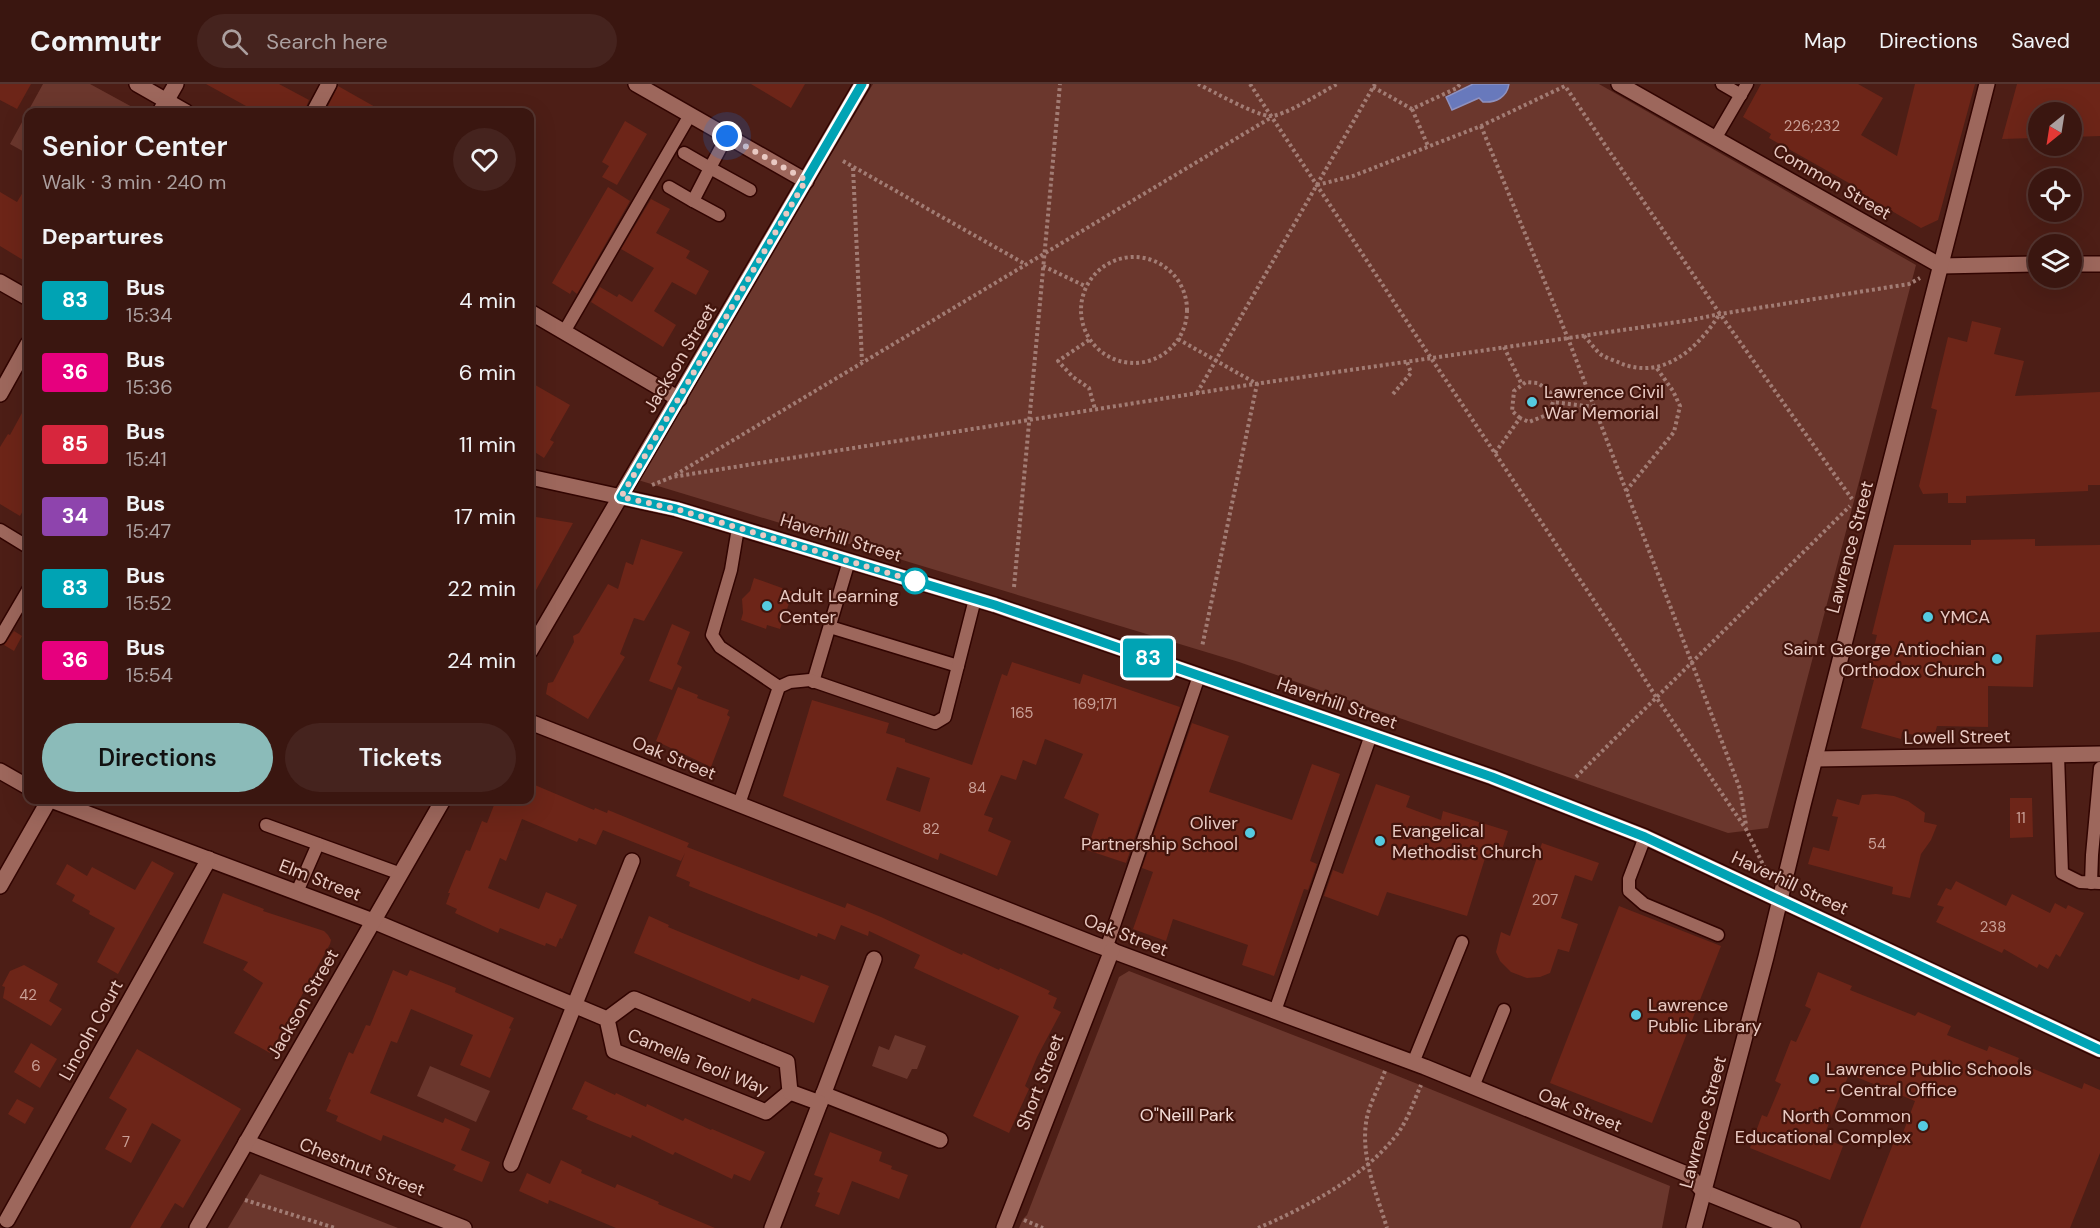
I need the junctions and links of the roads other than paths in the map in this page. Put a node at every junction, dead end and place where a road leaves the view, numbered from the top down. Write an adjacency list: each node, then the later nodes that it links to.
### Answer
1 (137, 84): 10 (street)
2 (176, 84): 10 (street)
3 (329, 84): 11 (street)
4 (636, 84): 12 (street)
5 (862, 84): 17 (street, Jackson Street)
6 (1619, 84): 14 (street, Common Street)
7 (1722, 84): 9 (lane)
8 (1987, 84): 25 (street, Lawrence Street)
9 (1744, 89): 14 (lane)
10 (163, 107)
11 (316, 108)
12 (690, 115): 13 (street); 29 (lane)
13 (727, 136): 16 (lane); 17 (street)
14 (1715, 139): 25 (street, Common Street)
15 (684, 153): 16 (lane)
16 (710, 168): 19 (lane); 20 (lane)
17 (806, 180): 32 (street, Jackson Street)
18 (669, 187): 20 (lane)
19 (750, 190)
20 (693, 201): 21 (lane)
21 (719, 215)
22 (2028, 264): 25 (street)
23 (2082, 264): 24 (street)
24 (2100, 264)
25 (1941, 266): 52 (street, Lawrence Street)
26 (0, 282): 27 (street)
27 (24, 296)
28 (534, 314): 29 (street)
29 (564, 332): 32 (street)
30 (24, 351): 31 (street)
31 (0, 394)
32 (679, 399): 34 (street, Jackson Street)
33 (534, 478): 34 (street, Haverhill Street)
34 (621, 497): 35 (street, Haverhill Street); 43 (street, Jackson Street)
35 (738, 528): 38 (street, Haverhill Street); 47 (lane)
36 (0, 530): 37 (lane)
37 (24, 545)
38 (849, 561): 40 (street, Haverhill Street); 41 (lane)
39 (24, 597): 42 (lane)
40 (975, 599): 44 (lane); 45 (street, Haverhill Street)
41 (830, 627): 44 (lane); 46 (lane)
42 (0, 638)
43 (534, 644)
44 (958, 666): 46 (lane)
45 (1199, 676): 49 (street, Haverhill Street); 73 (lane)
46 (813, 682): 47 (lane)
47 (779, 687): 59 (lane)
48 (534, 724): 59 (street, Oak Street)
49 (1371, 735): 61 (street, Haverhill Street); 77 (lane)
50 (2100, 754): 51 (street, Lowell Street)
51 (2058, 755): 52 (street, Lowell Street); 66 (lane)
52 (1815, 759): 69 (street, Lawrence Street)
53 (2100, 768): 66 (lane)
54 (0, 771): 55 (street)
55 (24, 785)
56 (48, 804): 67 (street)
57 (61, 804): 63 (street, Elm Street)
58 (442, 804): 65 (street, Jackson Street)
59 (739, 804): 73 (street, Oak Street)
60 (266, 825): 62 (lane)
61 (1645, 837): 69 (street, Haverhill Street); 71 (lane)
62 (318, 844): 65 (lane); 68 (lane)
63 (209, 859): 68 (street, Elm Street); 88 (street, Lincoln Court)
64 (632, 861): 75 (street)
65 (400, 874): 70 (street, Jackson Street)
66 (2096, 883)
67 (0, 886)
68 (297, 892): 70 (street, Elm Street)
69 (1780, 900): 79 (street, Haverhill Street); 87 (street, Lawrence Street)
70 (373, 921): 75 (street, Elm Street); 85 (street, Jackson Street)
71 (1718, 935)
72 (1462, 942): 80 (lane)
73 (1109, 949): 77 (street, Oak Street); 92 (street, Short Street)
74 (874, 959): 83 (street)
75 (573, 1005): 78 (street, Camella Teoli Way); 86 (street)
76 (1504, 1010): 81 (lane)
77 (1275, 1011): 80 (street, Oak Street)
78 (607, 1019): 82 (street, Camella Teoli Way); 82 (street, Camella Teoli Way)
79 (2100, 1050)
80 (1413, 1062): 81 (street, Oak Street)
81 (1473, 1087): 87 (street, Oak Street)
82 (790, 1092): 83 (street, Camella Teoli Way)
83 (822, 1098): 84 (street, Camella Teoli Way); 91 (street)
84 (940, 1140)
85 (246, 1142): 89 (street, Jackson Street); 90 (street, Chestnut Street)
86 (511, 1164)
87 (1704, 1192): 93 (street, Lawrence Street); 94 (street)
88 (8, 1220)
89 (197, 1228)
90 (464, 1228)
91 (772, 1228)
92 (1004, 1228)
93 (1694, 1228)
94 (1793, 1228)

